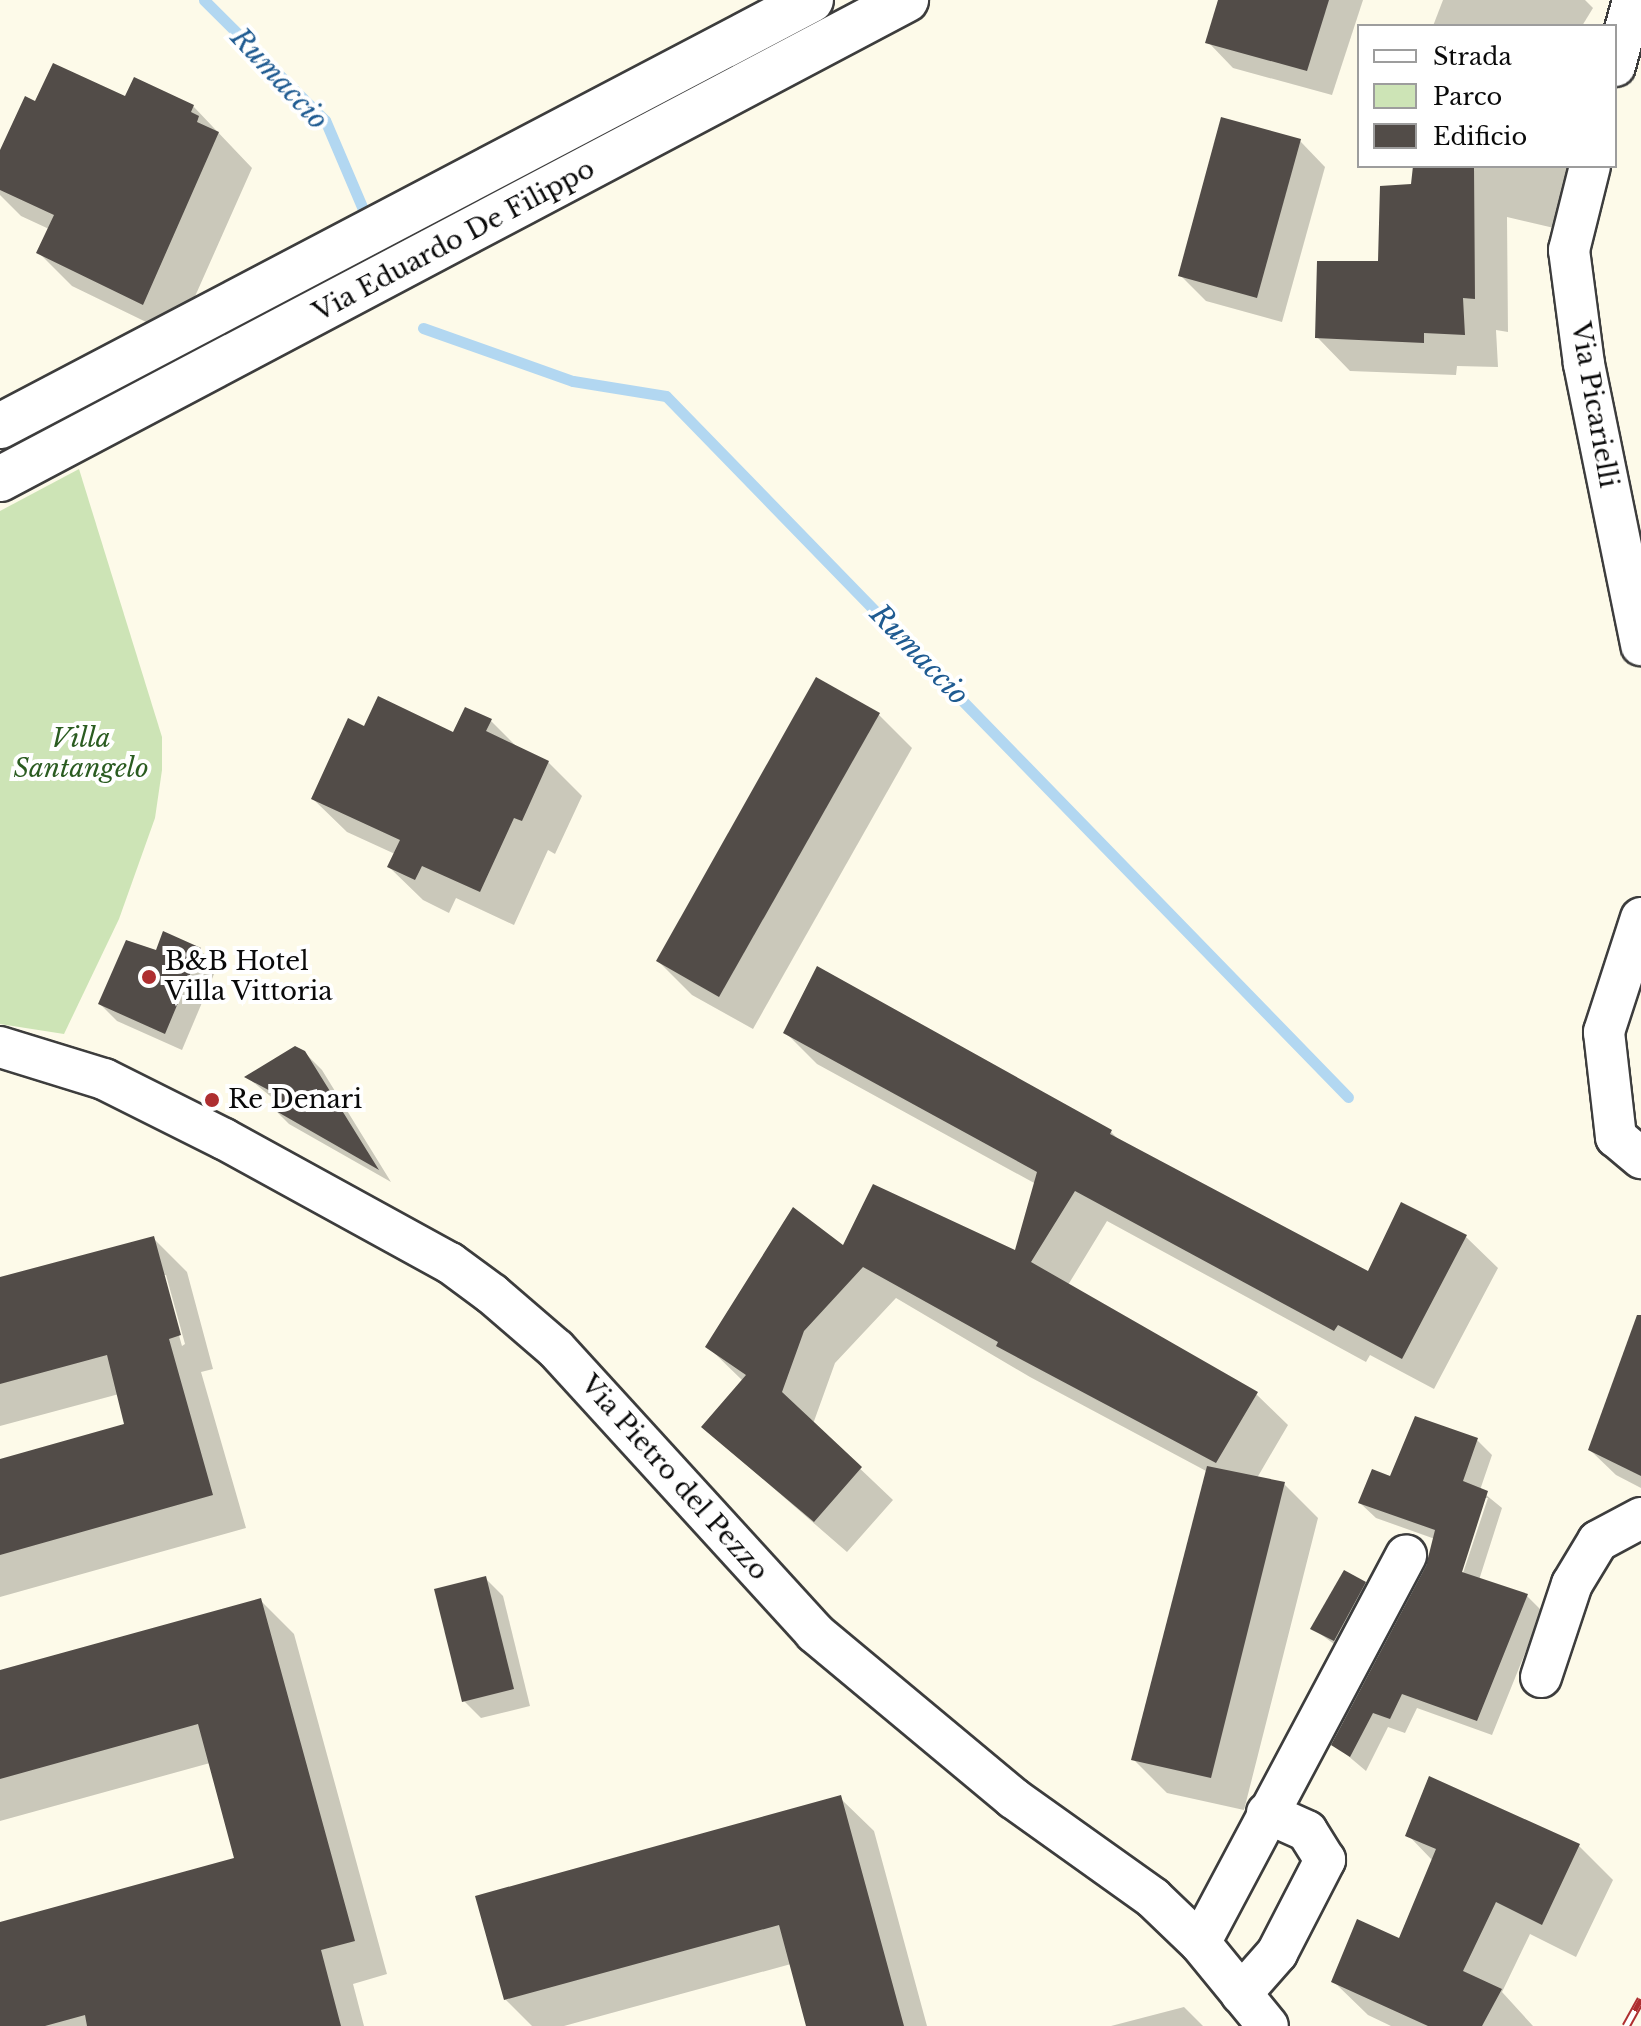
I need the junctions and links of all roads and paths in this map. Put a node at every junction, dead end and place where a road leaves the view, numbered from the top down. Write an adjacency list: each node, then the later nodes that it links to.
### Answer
1 (811, 0): 6 (street, Via Eduardo De Filippo)
2 (906, 0): 7 (street, Via Eduardo De Filippo)
3 (1633, 0): 4 (street)
4 (1617, 59)
5 (1590, 168): 8 (street, Via Picarielli)
6 (0, 426)
7 (0, 479)
8 (1641, 645)
9 (1639, 933): 11 (street)
10 (0, 1047): 16 (street, Via Pietro del Pezzo)
11 (1641, 1158)
12 (1641, 1518): 14 (street)
13 (1406, 1555): 15 (street)
14 (1541, 1677)
15 (1267, 1813): 16 (street); 17 (street)
16 (1200, 1943): 17 (street, Via Pietro del Pezzo)
17 (1241, 1994): 18 (street, Via Pietro del Pezzo)
18 (1268, 2026)

